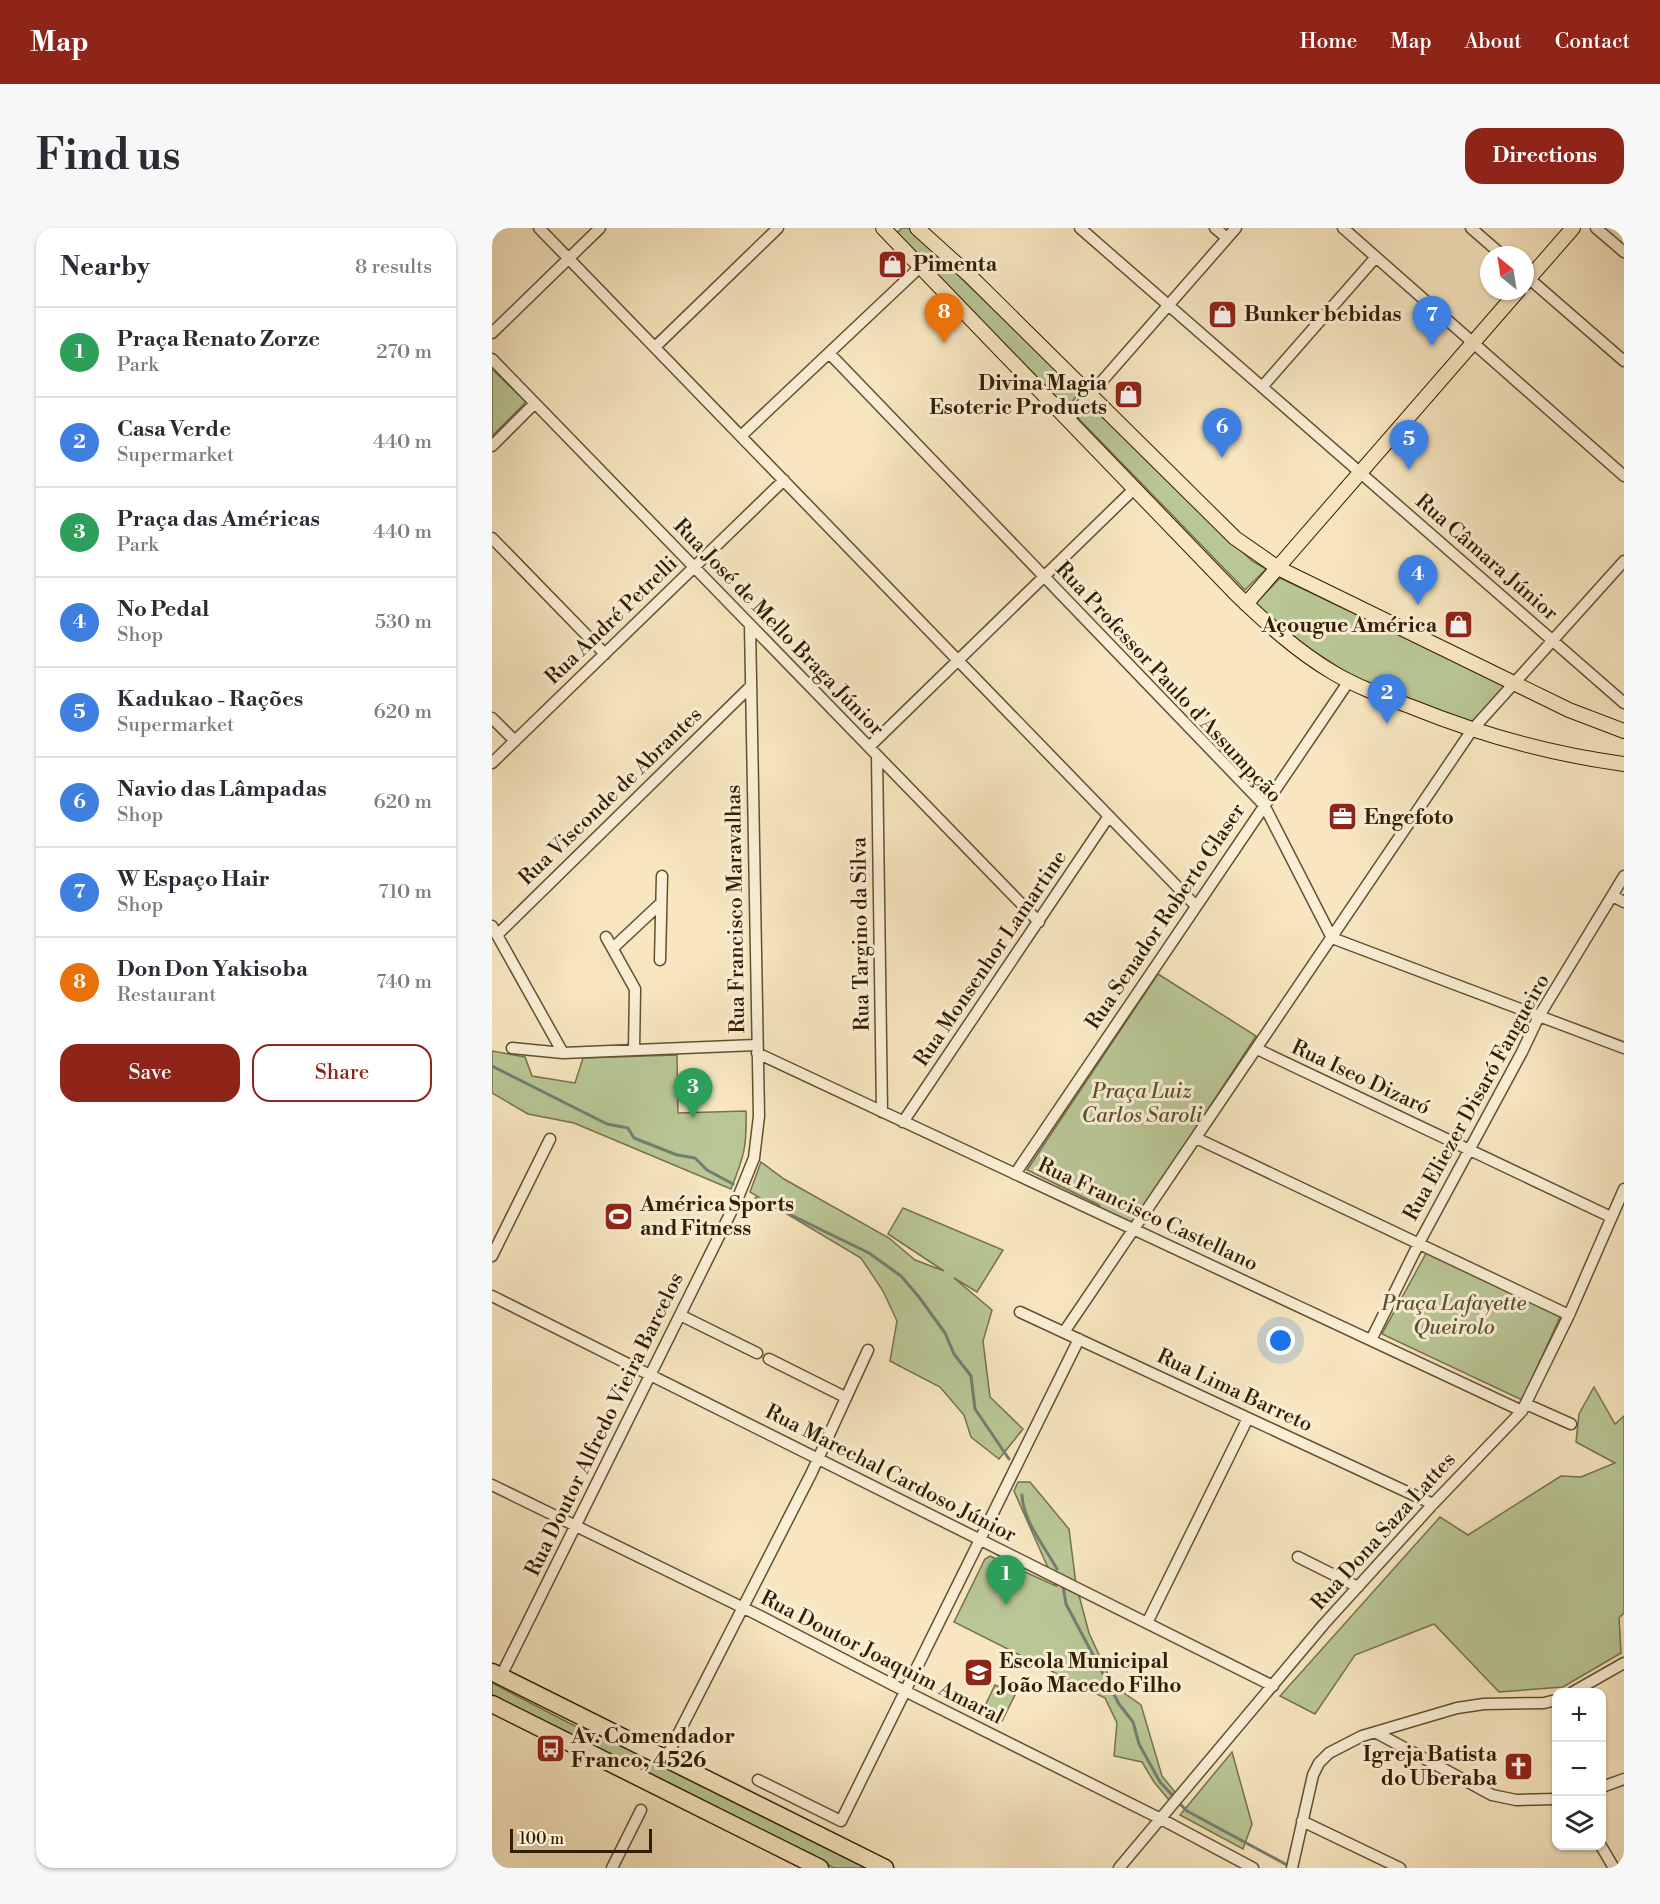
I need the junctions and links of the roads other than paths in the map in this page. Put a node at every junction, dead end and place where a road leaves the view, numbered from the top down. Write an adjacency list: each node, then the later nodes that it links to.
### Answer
1 (539, 228): 17 (street)
2 (600, 228): 17 (street)
3 (778, 228): 25 (street)
4 (917, 228): 30 (main road)
5 (1080, 228): 22 (street, Rua Câmara Júnior)
6 (1215, 228): 13 (street)
7 (1236, 228): 13 (street)
8 (1343, 228): 16 (street)
9 (1471, 228): 14 (street)
10 (1573, 228): 19 (main road)
11 (1596, 228): 15 (street)
12 (888, 230): 18 (main road)
13 (1227, 238): 22 (street)
14 (1492, 246)
15 (1624, 252)
16 (1376, 256): 24 (street); 29 (street)
17 (569, 259): 23 (street); 25 (street)
18 (920, 267): 26 (street); 32 (main road)
19 (1534, 270)
20 (1534, 286): 28 (street)
21 (1510, 300): 24 (main road)
22 (1169, 305): 29 (street, Rua Câmara Júnior); 30 (street)
23 (492, 333)
24 (1474, 342): 35 (main road); 36 (street)
25 (655, 347): 33 (street)
26 (829, 353): 33 (street); 43 (street, Rua Professor Paulo d'Assumpção)
27 (492, 359): 31 (street, Rua José de Mello Braga Júnior)
28 (1624, 361)
29 (1262, 387): 35 (street, Rua Câmara Júnior)
30 (1090, 395): 32 (street); 42 (main road)
31 (535, 403): 34 (street); 41 (street, Rua José de Mello Braga Júnior)
32 (1068, 420): 38 (main road)
33 (741, 436): 37 (street)
34 (492, 446)
35 (1360, 472): 42 (main road); 46 (street, Rua Câmara Júnior)
36 (1624, 476)
37 (784, 480): 41 (street, Rua André Petrelli); 48 (street)
38 (1134, 489): 43 (street); 44 (main road)
39 (492, 538): 47 (street)
40 (1624, 561): 46 (street)
41 (694, 567): 45 (street, Rua José de Mello Braga Júnior); 47 (street, Rua André Petrelli)
42 (1278, 568): 44 (main road); 50 (main road)
43 (1044, 577): 48 (street); 61 (street, Rua Professor Paulo d'Assumpção)
44 (1246, 604): 49 (main road)
45 (750, 625): 51 (street, Rua Francisco Maravalhas); 57 (street, Rua José de Mello Braga Júnior)
46 (1553, 641): 50 (street); 52 (street, Rua Câmara Júnior)
47 (604, 654): 56 (street, Rua André Petrelli)
48 (958, 660): 57 (street); 62 (street)
49 (1349, 681): 55 (main road); 61 (street, Rua Senador Roberto Glaser)
50 (1515, 683): 54 (main road); 55 (street)
51 (751, 686): 70 (street, Rua Visconde de Abrantes); 78 (street, Rua Francisco Maravalhas)
52 (1624, 703)
53 (492, 717): 56 (street)
54 (1622, 729)
55 (1472, 730): 60 (main road); 72 (street)
56 (515, 741): 59 (street, Rua André Petrelli)
57 (869, 747): 58 (street, Rua José de Mello Braga Júnior)
58 (878, 756): 69 (street, Rua José de Mello Braga Júnior); 82 (street, Rua Targino da Silva)
59 (492, 763)
60 (1624, 764)
61 (1264, 805): 68 (street, Rua Senador Roberto Glaser); 72 (street, Rua Professor Paulo d'Assumpção)
62 (1109, 816): 68 (street); 69 (street, Rua Monsenhor Lamartine)
63 (662, 876): 67 (street)
64 (1624, 876): 65 (street, Rua Eliezer Disaró Fangueiro)
65 (1613, 896): 66 (street); 75 (street, Rua Eliezer Disaró Fangueiro)
66 (1624, 902)
67 (661, 903): 73 (street); 74 (street)
68 (1196, 906): 87 (street, Rua Senador Roberto Glaser)
69 (1039, 922): 83 (street, Rua Monsenhor Lamartine)
70 (495, 930): 81 (street)
71 (606, 937): 73 (street)
72 (1332, 938): 75 (street); 79 (street)
73 (613, 948): 80 (street)
74 (660, 960)
75 (1539, 1016): 77 (street); 86 (street, Rua Eliezer Disaró Fangueiro)
76 (512, 1048): 81 (street, Rua Francisco Castellano)
77 (1624, 1048)
78 (757, 1049): 80 (street, Rua Francisco Castellano); 82 (street, Rua Francisco Castellano); 89 (street, Rua Francisco Maravalhas)
79 (1257, 1049): 84 (street); 86 (street, Rua Iseo Dizaró)
80 (634, 1050): 81 (street, Rua Francisco Castellano)
81 (563, 1053)
82 (882, 1112): 83 (street, Rua Francisco Castellano)
83 (903, 1122): 87 (street, Rua Francisco Castellano)
84 (1196, 1138): 91 (street); 92 (street)
85 (550, 1139): 93 (street)
86 (1469, 1150): 90 (street, Rua Iseo Dizaró); 92 (street, Rua Eliezer Disaró Fangueiro)
87 (1015, 1174): 91 (street, Rua Francisco Castellano)
88 (1624, 1189): 90 (street, Rua Dona Saza Lattes)
89 (742, 1190): 96 (street, Rua Doutor Alfredo Vieira Barcelos)
90 (1611, 1217): 97 (street, Rua Dona Saza Lattes)
91 (1134, 1230): 98 (street); 100 (street, Rua Francisco Castellano)
92 (1419, 1243): 97 (street); 100 (street, Rua Eliezer Disaró Fangueiro)
93 (492, 1256)
94 (492, 1296): 104 (street, Rua Marechal Cardoso Júnior)
95 (1020, 1312): 98 (street, Rua Lima Barreto)
96 (680, 1315): 102 (street); 104 (street, Rua Doutor Alfredo Vieira Barcelos)
97 (1569, 1315): 106 (street, Rua Dona Saza Lattes)
98 (1064, 1332): 99 (street, Rua Lima Barreto)
99 (1079, 1339): 107 (street, Rua Lima Barreto); 113 (street)
100 (1371, 1340): 106 (street, Rua Francisco Castellano)
101 (868, 1350): 105 (street)
102 (757, 1353)
103 (769, 1359): 105 (street)
104 (651, 1375): 109 (street, Rua Marechal Cardoso Júnior); 112 (street, Rua Doutor Alfredo Vieira Barcelos)
105 (845, 1397): 109 (street)
106 (1524, 1407): 108 (street, Rua Francisco Castellano); 111 (street, Rua Dona Saza Lattes)
107 (1248, 1418): 111 (street, Rua Lima Barreto); 117 (street)
108 (1571, 1424)
109 (818, 1458): 113 (street, Rua Marechal Cardoso Júnior); 116 (street)
110 (492, 1485): 112 (street, Rua Doutor Joaquim Amaral)
111 (1433, 1504): 115 (street, Rua Dona Saza Lattes)
112 (575, 1527): 116 (street, Rua Doutor Joaquim Amaral); 119 (street, Rua Doutor Alfredo Vieira Barcelos)
113 (980, 1539): 117 (street, Rua Marechal Cardoso Júnior); 122 (street)
114 (1298, 1557): 115 (street)
115 (1358, 1587): 120 (street, Rua Dona Saza Lattes)
116 (743, 1608): 122 (street, Rua Doutor Joaquim Amaral); 126 (street)
117 (1147, 1623): 120 (street, Rua Marechal Cardoso Júnior)
118 (1624, 1664): 121 (street)
119 (496, 1674): 126 (highway)
120 (1273, 1686): 132 (street, Rua Dona Saza Lattes)
121 (1580, 1688)
122 (905, 1691): 128 (street); 132 (street, Rua Doutor Joaquim Amaral)
123 (1552, 1701): 125 (street)
124 (492, 1704): 138 (highway)
125 (1375, 1732): 130 (street); 133 (street)
126 (666, 1758): 136 (highway)
127 (1624, 1779): 129 (street)
128 (758, 1780)
129 (1606, 1786)
130 (1552, 1800)
131 (641, 1810): 137 (street)
132 (1161, 1819): 139 (street, Rua Dona Saza Lattes); 140 (street, Rua Doutor Joaquim Amaral)
133 (1302, 1821): 135 (street); 141 (street)
134 (1604, 1850): 142 (street)
135 (1293, 1863)
136 (881, 1867)
137 (612, 1868)
138 (818, 1868)
139 (1119, 1868)
140 (1253, 1868)
141 (1400, 1868)
142 (1614, 1868)

